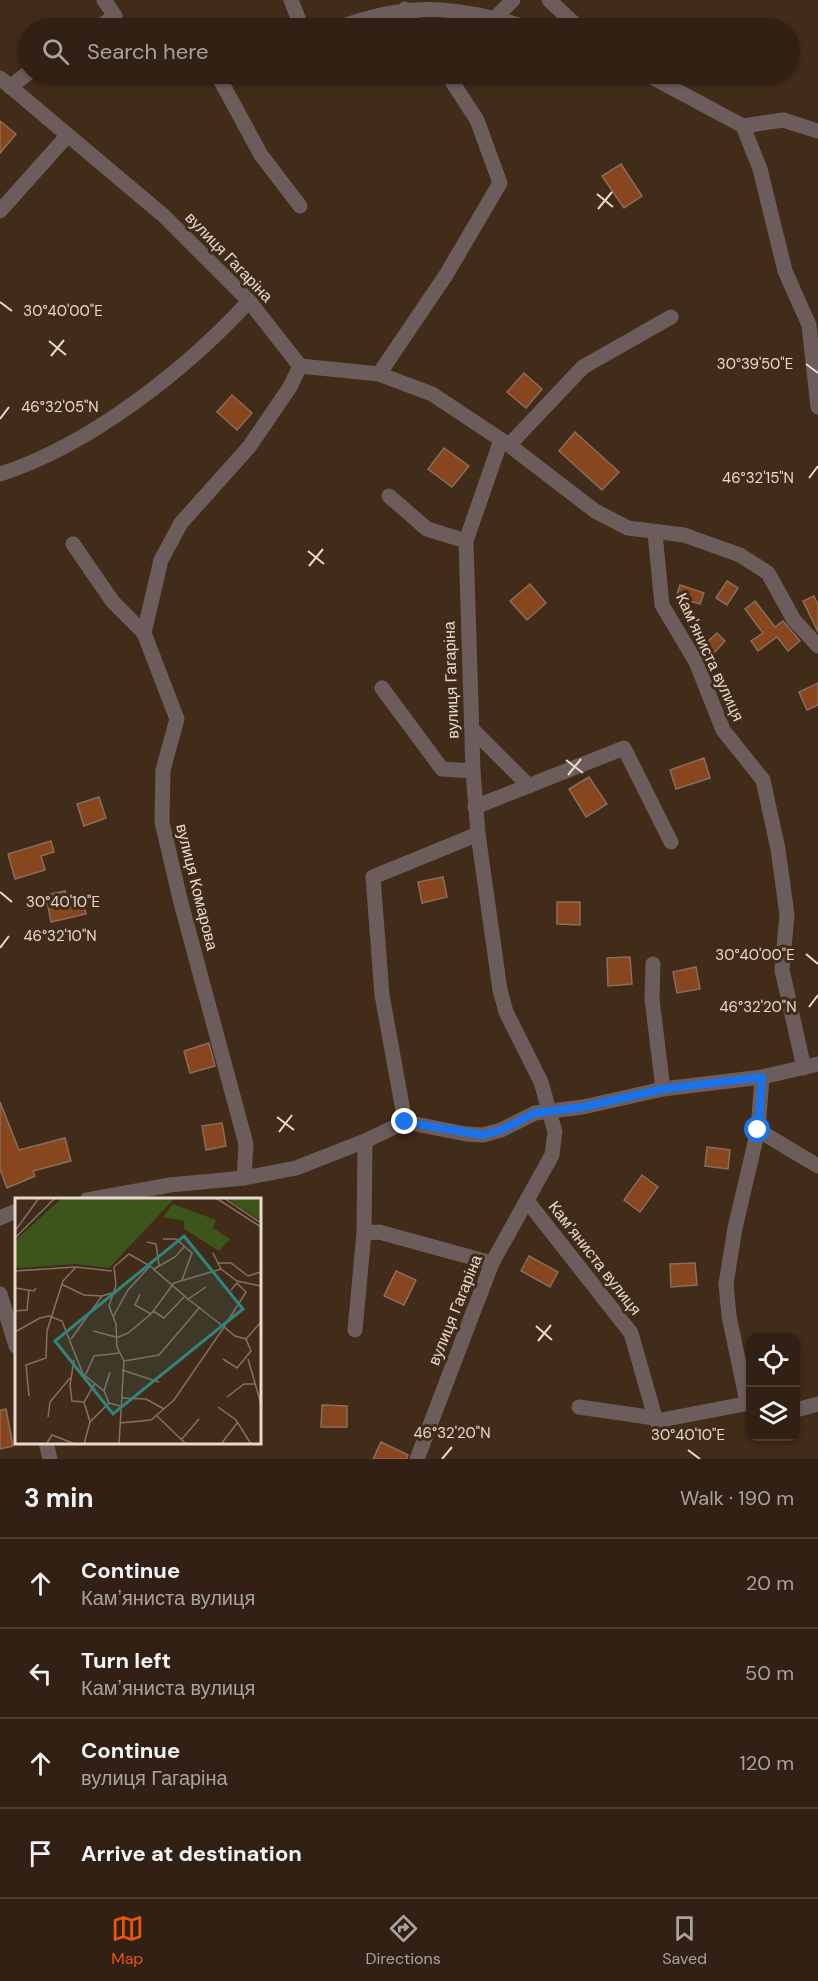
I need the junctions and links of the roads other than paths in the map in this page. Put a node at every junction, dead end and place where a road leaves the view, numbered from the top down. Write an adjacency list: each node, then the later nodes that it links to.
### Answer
1 (104, 0): 6 (street)
2 (291, 0): 7 (street)
3 (513, 0): 10 (street)
4 (549, 0): 11 (street)
5 (405, 9): 8 (street); 9 (street); 10 (street)
6 (112, 18)
7 (298, 18)
8 (373, 18)
9 (411, 18)
10 (495, 18)
11 (568, 18)
12 (5, 82): 18 (street, вулиця Гагаріна)
13 (222, 84): 19 (street)
14 (454, 84): 24 (street)
15 (664, 84): 16 (street)
16 (742, 126): 17 (street); 25 (street)
17 (818, 131)
18 (67, 136): 20 (street); 21 (street, вулиця Гагаріна)
19 (300, 206)
20 (0, 211)
21 (249, 301): 23 (street, вулиця Гагаріна); 27 (street)
22 (671, 317): 26 (street)
23 (300, 366): 24 (street); 32 (street)
24 (379, 375): 26 (street)
25 (818, 407)
26 (505, 442): 29 (street); 30 (street, вулиця Гагаріна)
27 (0, 474)
28 (389, 496): 30 (street)
29 (655, 533): 33 (street); 42 (street, Камʼяниста вулиця)
30 (466, 541): 35 (street, вулиця Гагаріна)
31 (73, 544): 32 (street)
32 (144, 633): 50 (street, вулиця Комарова)
33 (818, 646)
34 (382, 688): 36 (street)
35 (471, 728): 36 (street, вулиця Гагаріна); 37 (street)
36 (473, 771): 38 (street, вулиця Гагаріна)
37 (529, 786): 38 (street); 40 (street)
38 (475, 807): 39 (street, вулиця Гагаріна)
39 (478, 834): 45 (street, вулиця Гагаріна); 46 (street)
40 (671, 842)
41 (653, 964): 44 (street)
42 (811, 1066): 43 (street, Камʼяниста вулиця)
43 (762, 1077): 44 (street, Камʼяниста вулиця); 47 (street)
44 (663, 1089): 45 (street)
45 (550, 1111): 46 (street); 52 (street, вулиця Гагаріна)
46 (405, 1122): 48 (street)
47 (758, 1130): 49 (street); 60 (street)
48 (365, 1141): 50 (street); 55 (street)
49 (818, 1166)
50 (244, 1178): 51 (street)
51 (98, 1198)
52 (528, 1202): 56 (street, вулиця Гагаріна); 65 (street, Камʼяниста вулиця)
53 (15, 1211): 54 (street)
54 (0, 1218)
55 (364, 1233): 56 (street); 58 (street)
56 (492, 1263): 68 (street, вулиця Гагаріна)
57 (0, 1294): 59 (street)
58 (355, 1330)
59 (15, 1343)
60 (746, 1389)
61 (746, 1403): 65 (street)
62 (818, 1404): 64 (street)
63 (579, 1407): 65 (street)
64 (800, 1409)
65 (655, 1418)
66 (46, 1444): 67 (street)
67 (50, 1459)
68 (417, 1459)

